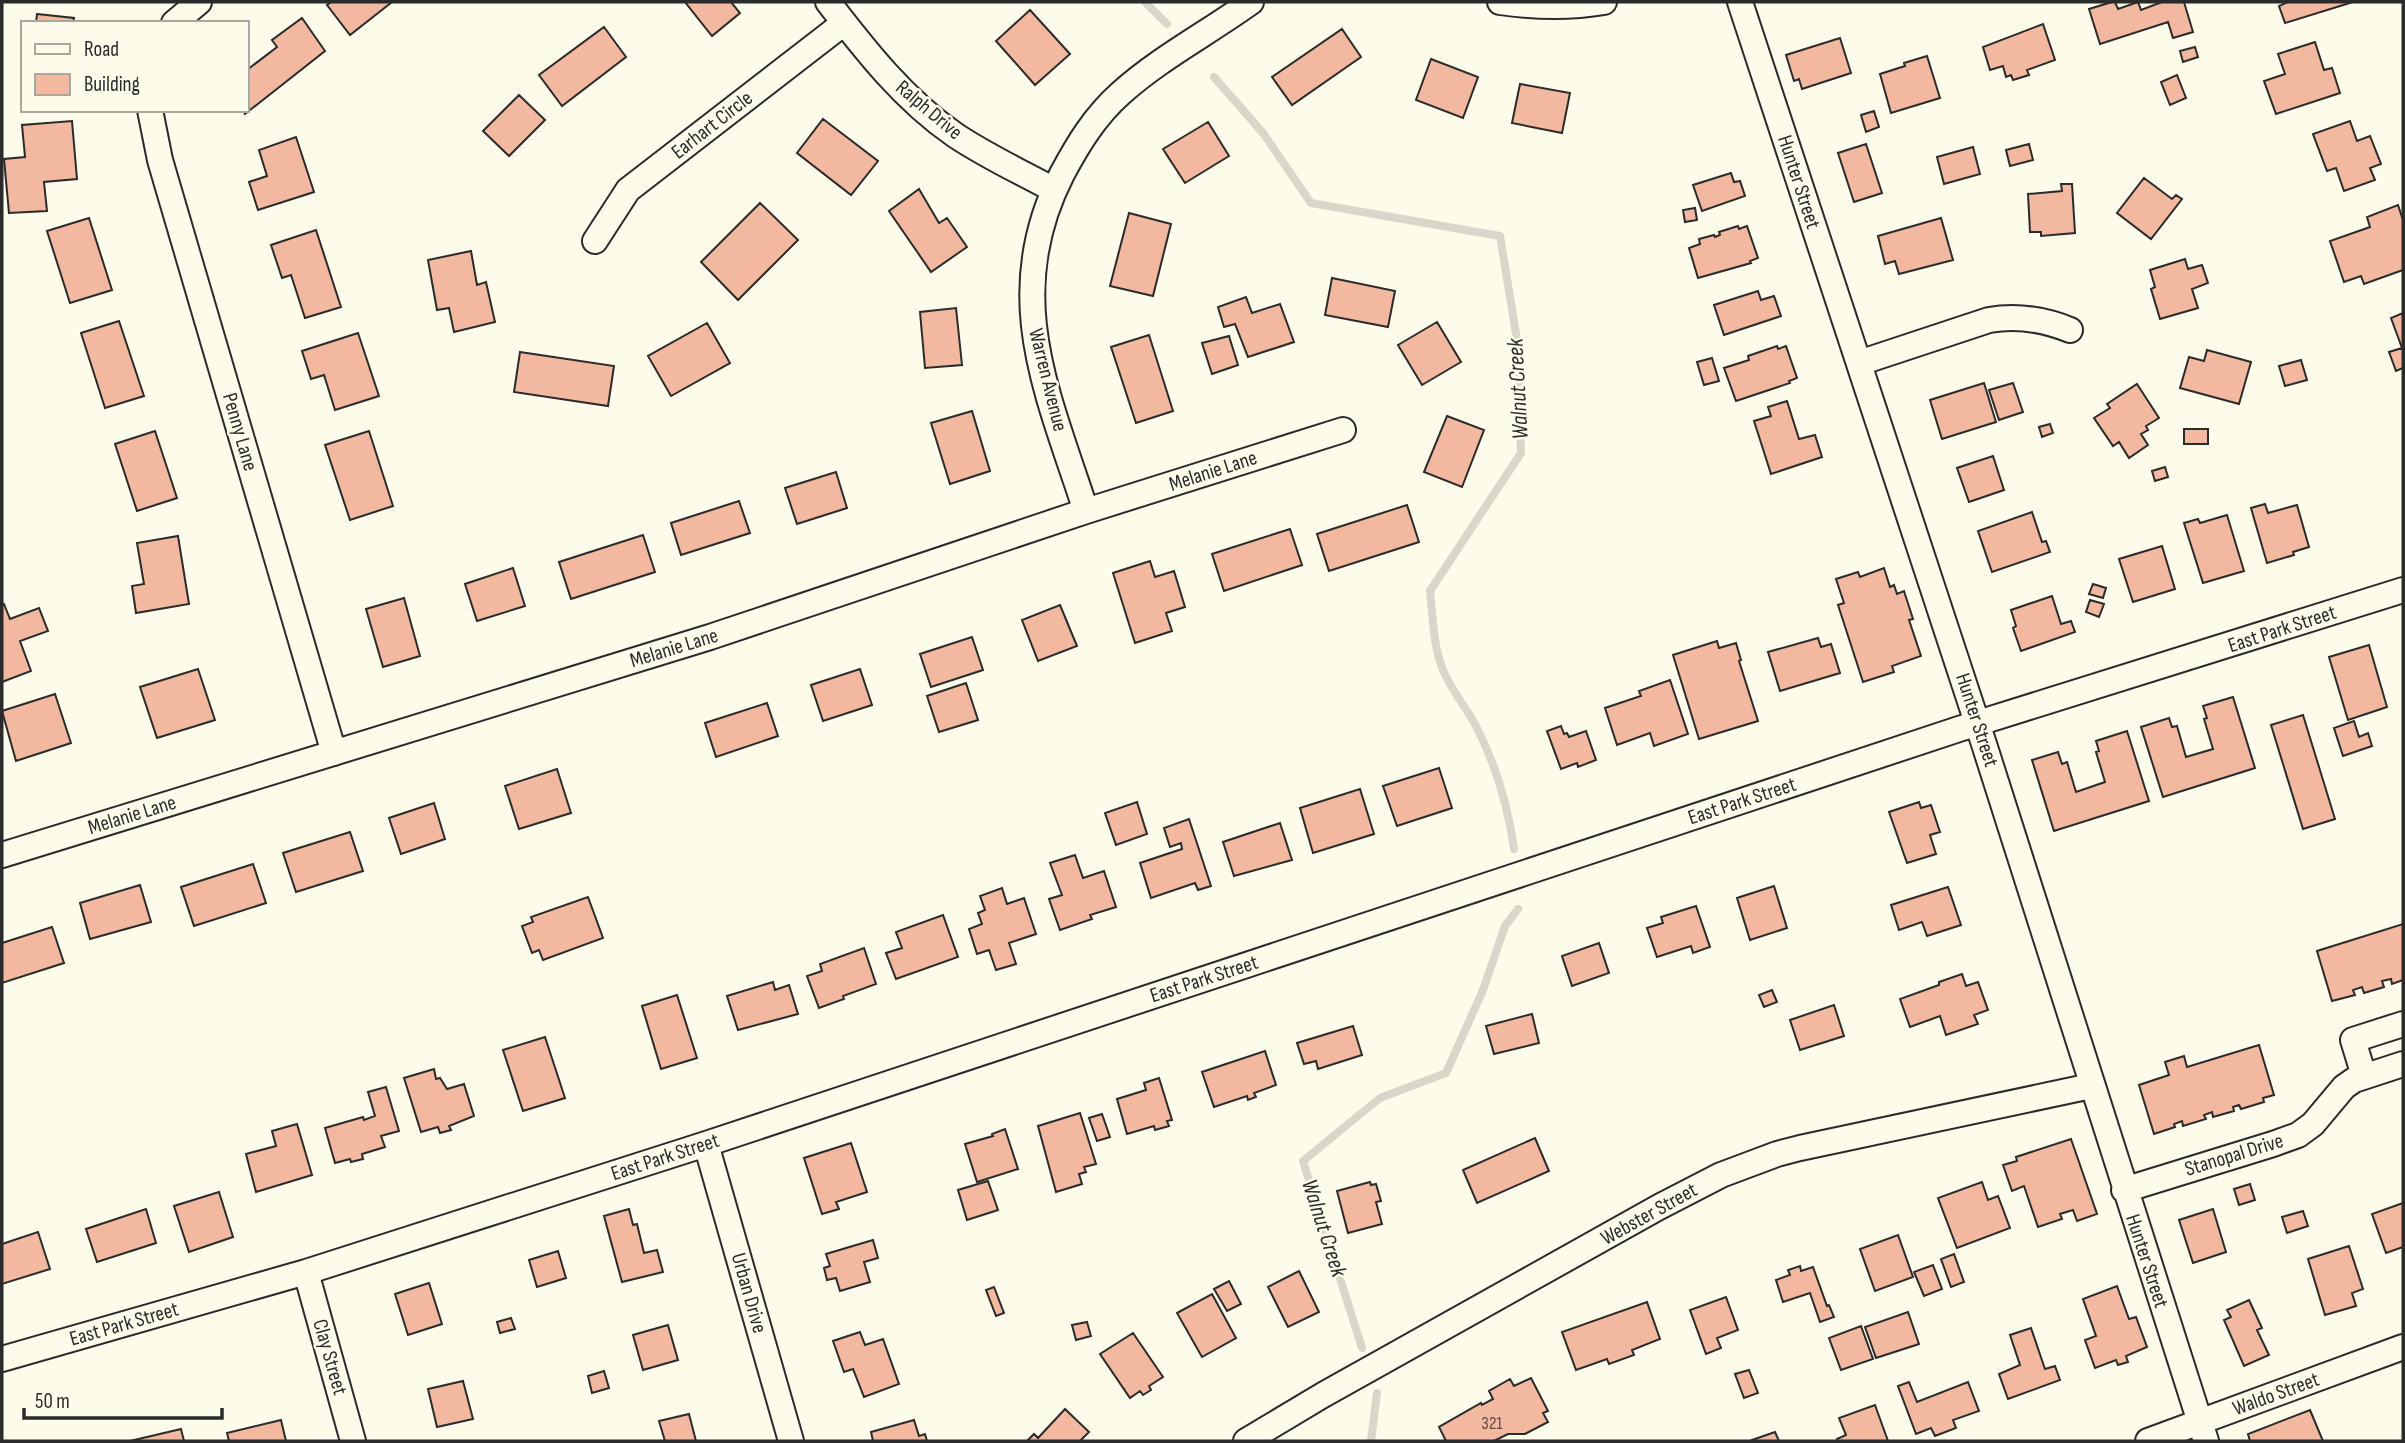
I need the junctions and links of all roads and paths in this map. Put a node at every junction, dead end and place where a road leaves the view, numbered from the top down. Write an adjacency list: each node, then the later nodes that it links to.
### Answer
1 (199, 2): 7 (street)
2 (828, 2): 8 (street, Ralph Drive)
3 (1251, 2): 10 (street, Warren Avenue)
4 (1500, 2): 5 (street)
5 (1604, 2)
6 (1740, 2): 13 (street, Hunter Street)
7 (176, 21)
8 (844, 23): 10 (street, Ralph Drive); 11 (street, Earhart Circle)
9 (150, 112): 18 (street, Penny Lane)
10 (1054, 190): 15 (street, Warren Avenue)
11 (595, 241)
12 (2070, 330): 13 (street)
13 (1859, 363): 17 (street, Hunter Street)
14 (1343, 430): 15 (street, Melanie Lane)
15 (1086, 511): 18 (street, Melanie Lane)
16 (2403, 590): 17 (street, East Park Street)
17 (1978, 723): 23 (street, Hunter Street); 24 (street, East Park Street)
18 (334, 753): 19 (street, Melanie Lane)
19 (2, 855)
20 (2403, 1024): 22 (street)
21 (2403, 1064): 22 (street, Stanopal Drive)
22 (2364, 1076): 25 (street, Stanopal Drive)
23 (2091, 1086): 25 (street, Hunter Street); 32 (street, Webster Street)
24 (706, 1144): 26 (street, East Park Street); 31 (street, Urban Drive)
25 (2124, 1189): 29 (street, Hunter Street)
26 (306, 1272): 28 (street, East Park Street); 30 (street, Clay Street)
27 (2403, 1347): 29 (street, Waldo Street)
28 (2, 1359)
29 (2202, 1432): 33 (street, Waldo Street)
30 (354, 1441)
31 (791, 1441)
32 (1246, 1441)
33 (2148, 1441)

